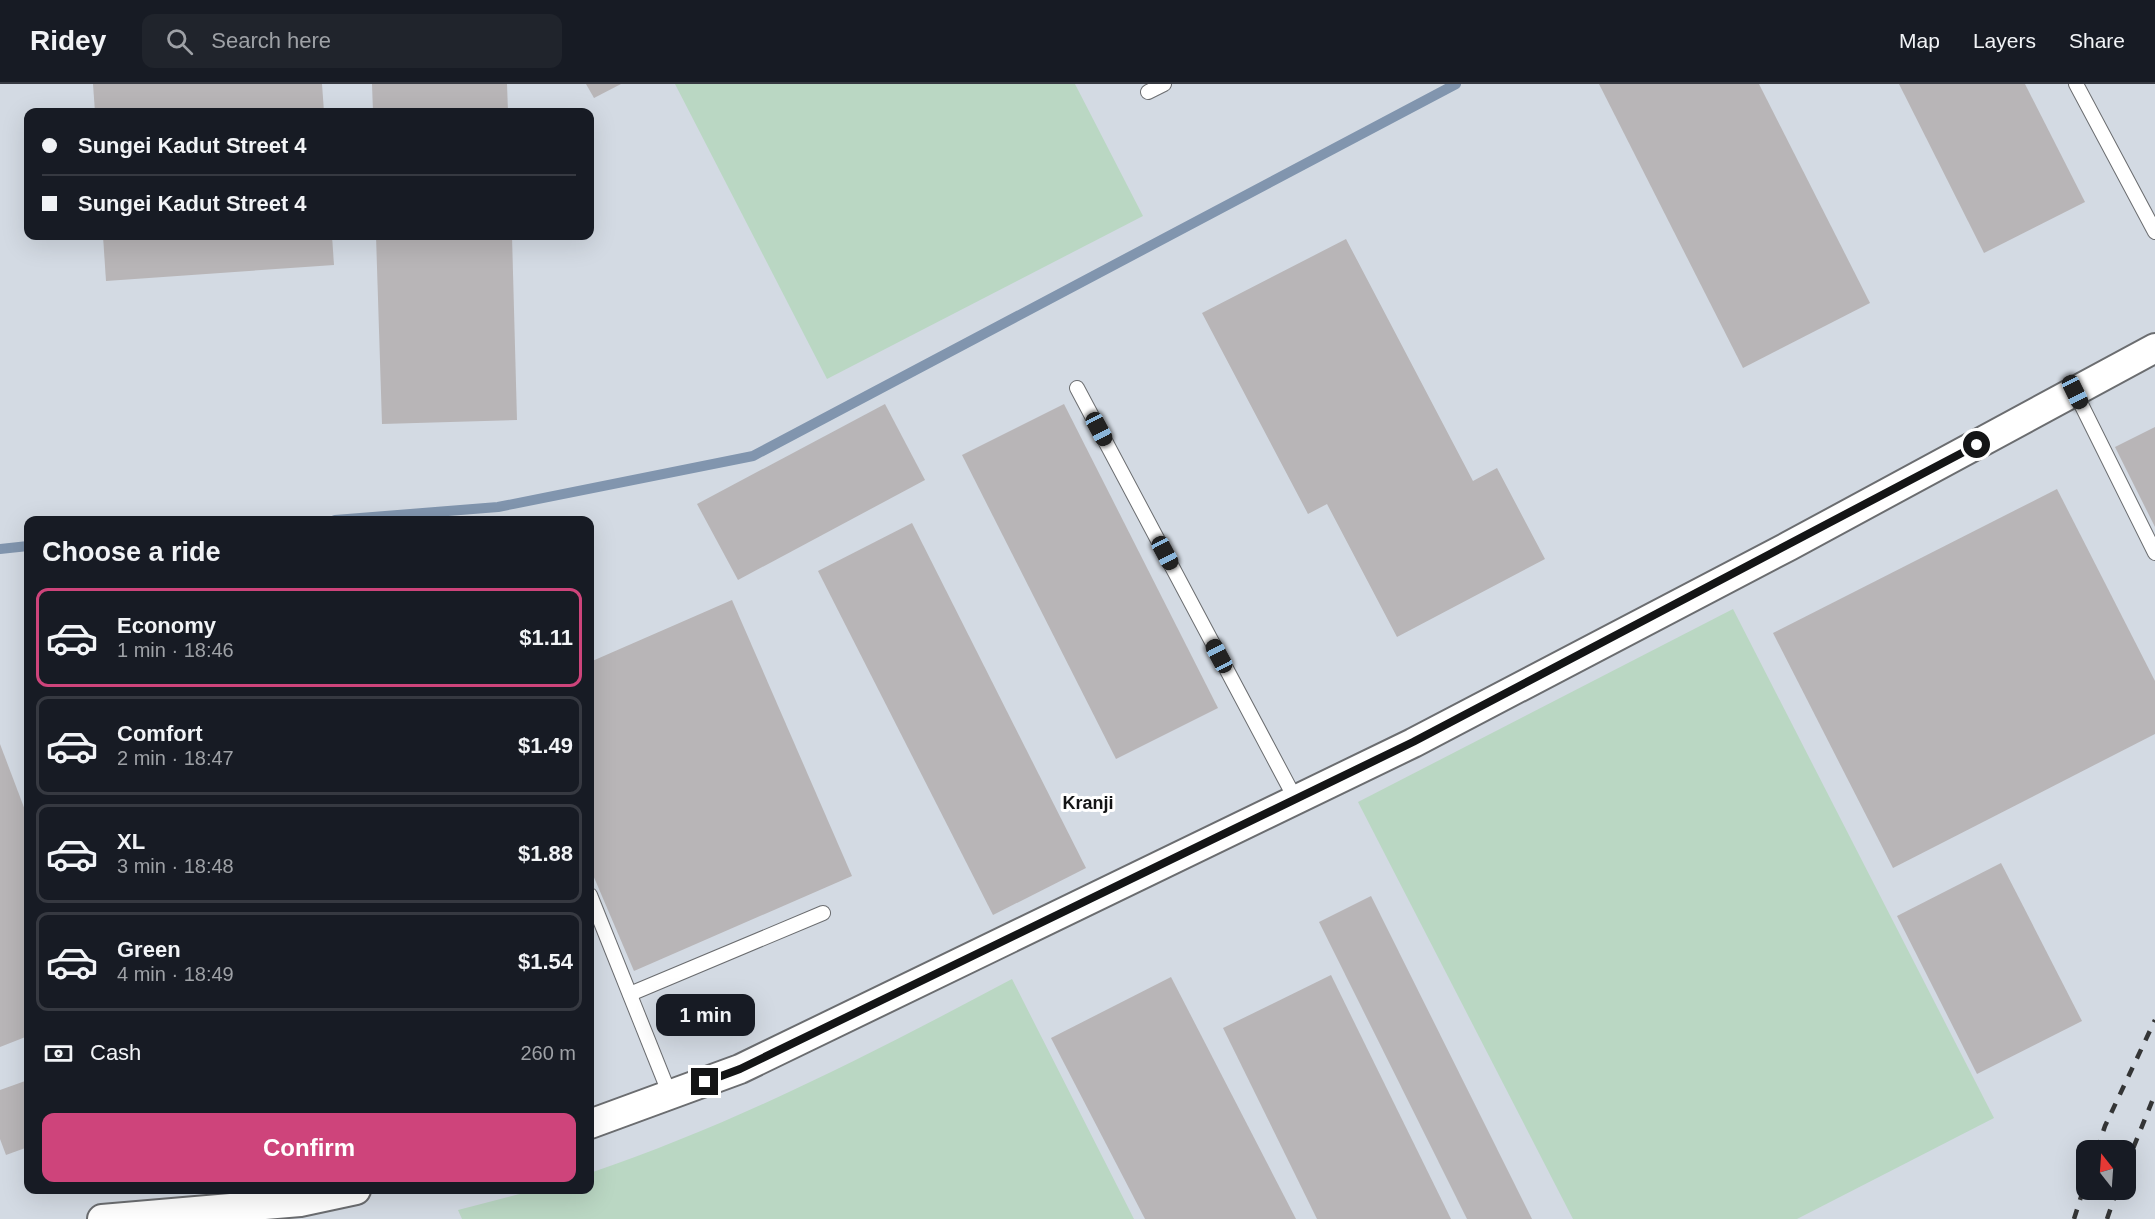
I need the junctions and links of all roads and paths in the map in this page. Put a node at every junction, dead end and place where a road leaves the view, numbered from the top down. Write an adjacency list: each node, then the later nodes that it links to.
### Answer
1 (1164, 84): 3 (lane)
2 (2076, 84): 4 (lane)
3 (1148, 92)
4 (2155, 232)
5 (2155, 348): 7 (street)
6 (1077, 388): 9 (lane)
7 (2075, 392): 8 (lane); 9 (street)
8 (2155, 553)
9 (1296, 800): 13 (street)
10 (594, 905): 12 (lane)
11 (823, 913): 12 (lane)
12 (630, 994): 13 (lane)
13 (670, 1095): 14 (street)
14 (594, 1123)
15 (317, 1194): 16 (street)
16 (298, 1196): 17 (street)
17 (102, 1219)

